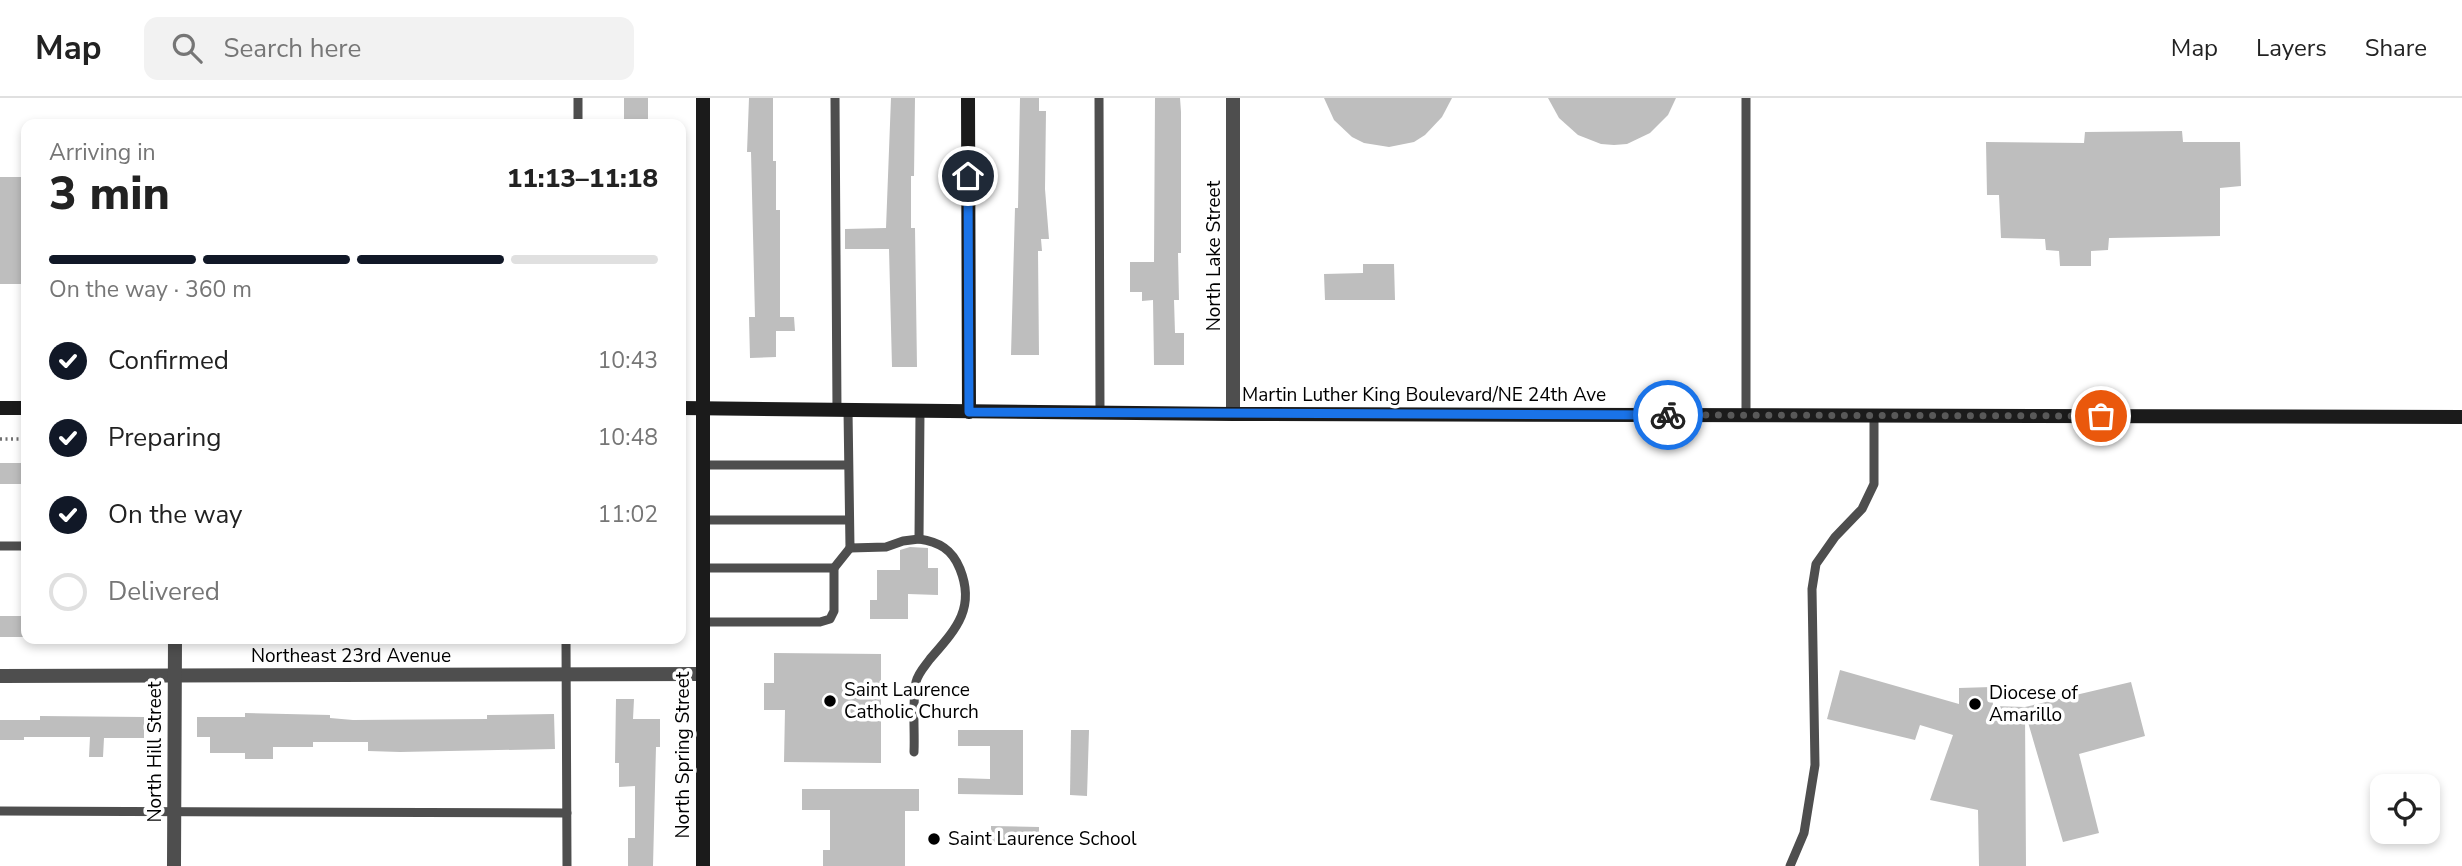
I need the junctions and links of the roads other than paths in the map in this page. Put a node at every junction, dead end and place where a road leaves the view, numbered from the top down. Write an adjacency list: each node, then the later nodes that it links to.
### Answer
1 (578, 98): 8 (lane)
2 (703, 98): 12 (main road, North Spring Street)
3 (835, 98): 13 (lane)
4 (968, 98): 15 (main road)
5 (1099, 98): 16 (lane)
6 (1233, 98): 17 (street, North Lake Street)
7 (1746, 98): 18 (lane)
8 (578, 119)
9 (0, 408): 10 (main road)
10 (21, 408)
11 (686, 408): 12 (main road, Martin Luther King Boulevard/NE 24th Ave)
12 (704, 409): 13 (main road, Martin Luther King Boulevard/NE 24th Ave); 21 (main road, North Spring Street)
13 (843, 410): 14 (main road, Martin Luther King Boulevard/NE 24th Ave); 22 (lane)
14 (920, 411): 15 (main road, Martin Luther King Boulevard/NE 24th Ave); 25 (lane)
15 (969, 412): 16 (main road, Martin Luther King Boulevard/NE 24th Ave)
16 (1100, 413): 17 (main road, Martin Luther King Boulevard/NE 24th Ave)
17 (1233, 414): 18 (main road, Martin Luther King Boulevard/NE 24th Ave)
18 (1746, 415): 19 (main road, Martin Luther King Boulevard/NE 24th Ave)
19 (1874, 416): 20 (main road, Martin Luther King Boulevard/NE 24th Ave); 45 (lane)
20 (2462, 418)
21 (704, 465): 22 (lane); 23 (main road, North Spring Street)
22 (848, 465): 24 (lane)
23 (703, 520): 24 (lane); 29 (main road, North Spring Street)
24 (849, 520): 28 (lane)
25 (919, 539): 28 (lane); 38 (lane)
26 (0, 546): 27 (lane)
27 (21, 546)
28 (850, 548): 30 (lane)
29 (703, 568): 30 (lane); 31 (main road, North Spring Street)
30 (834, 568): 31 (lane)
31 (703, 622): 34 (main road, North Spring Street)
32 (175, 644): 37 (street, North Hill Street)
33 (566, 644): 35 (lane)
34 (702, 674): 35 (street, Northeast 23rd Avenue); 44 (main road, North Spring Street)
35 (566, 675): 37 (street, Northeast 23rd Avenue); 41 (lane)
36 (0, 676): 37 (street, Northeast 23rd Avenue)
37 (175, 676): 40 (street, North Hill Street)
38 (914, 752)
39 (0, 811): 40 (lane)
40 (173, 812): 41 (lane); 42 (street, North Hill Street)
41 (567, 813): 43 (lane)
42 (174, 866)
43 (567, 866)
44 (702, 866)
45 (1790, 866)

